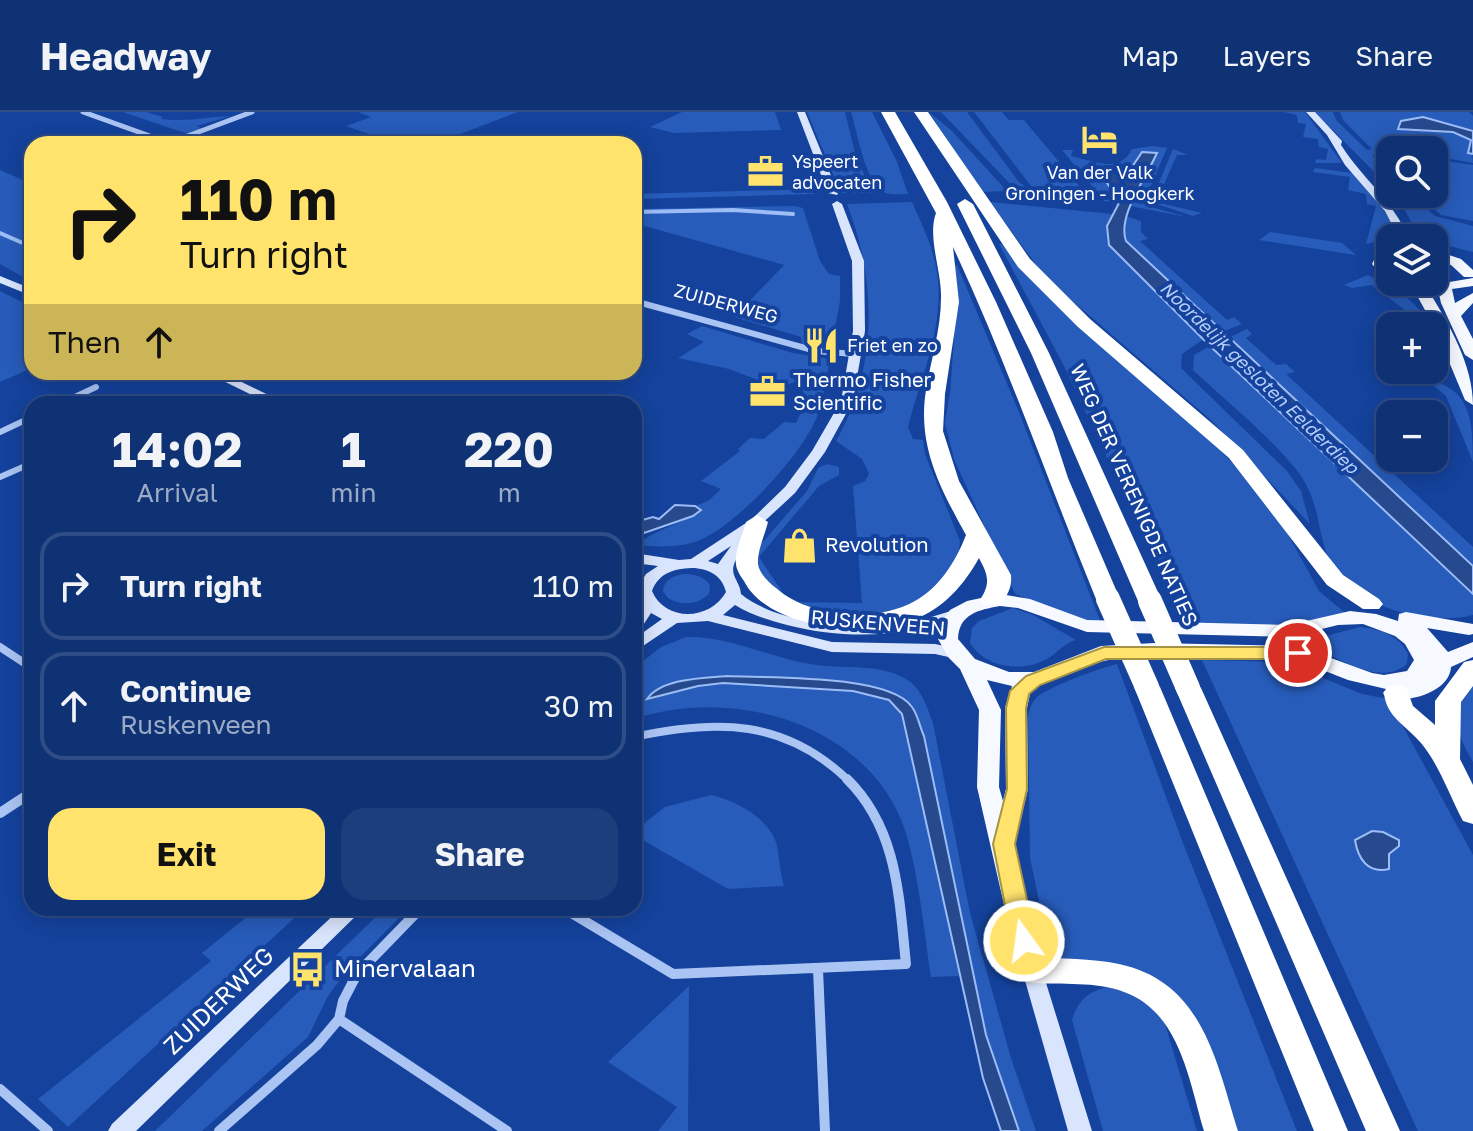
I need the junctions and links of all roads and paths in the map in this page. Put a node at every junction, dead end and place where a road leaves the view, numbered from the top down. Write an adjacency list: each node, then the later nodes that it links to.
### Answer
1 (83, 112): 8 (street)
2 (252, 112): 9 (street)
3 (801, 112): 24 (main road)
4 (888, 112): 12 (highway, WEG DER VERENIGDE NATIES)
5 (909, 112): 12 (highway, WEG DER VERENIGDE NATIES)
6 (921, 112): 12 (highway)
7 (1310, 112): 10 (main road)
8 (150, 136)
9 (189, 136)
10 (1331, 136): 11 (main road); 13 (main road)
11 (1376, 179)
12 (956, 199): 36 (highway); 45 (highway); 80 (highway, WEG DER VERENIGDE NATIES, bridge); 81 (highway, WEG DER VERENIGDE NATIES, bridge)
13 (1397, 224)
14 (1448, 259): 15 (main road)
15 (1470, 278): 17 (main road)
16 (0, 279): 18 (main road)
17 (1448, 287)
18 (24, 290)
19 (1421, 296): 30 (main road)
20 (1447, 296): 23 (main road)
21 (1473, 297): 23 (main road)
22 (642, 303): 24 (street, ZUIDERWEG)
23 (1455, 314): 25 (main road)
24 (854, 354): 35 (main road)
25 (1473, 355)
26 (228, 380): 29 (main road)
27 (96, 387): 28 (street)
28 (77, 396)
29 (264, 396)
30 (1473, 400)
31 (24, 421): 32 (street)
32 (0, 432)
33 (24, 466): 34 (street)
34 (0, 477)
35 (757, 522): 36 (highway); 38 (main road); 39 (main road)
36 (978, 533): 43 (highway)
37 (642, 559): 38 (main road)
38 (688, 564): 39 (main road); 40 (main road)
39 (725, 573): 42 (main road)
40 (642, 577)
41 (642, 586): 44 (main road)
42 (734, 596): 46 (main road, RUSKENVEEN); 47 (main road)
43 (992, 600): 45 (main road); 46 (main road)
44 (649, 604): 48 (main road); 49 (main road)
45 (1370, 612): 50 (main road)
46 (954, 615): 54 (main road)
47 (707, 616): 49 (main road, RUSKENVEEN); 54 (main road, RUSKENVEEN)
48 (642, 617)
49 (675, 617): 52 (main road)
50 (1411, 630): 51 (main road); 51 (main road); 56 (main road); 59 (main road)
51 (1472, 635): 56 (main road)
52 (642, 641)
53 (0, 647): 55 (street)
54 (962, 660): 58 (main road); 65 (main road)
55 (24, 663)
56 (1442, 663): 59 (main road)
57 (1473, 668): 61 (highway)
58 (1033, 680): 59 (main road); 65 (main road)
59 (1397, 687): 61 (highway)
60 (642, 735): 69 (street)
61 (1447, 758): 64 (highway)
62 (24, 797): 63 (street)
63 (0, 813)
64 (1473, 814)
65 (1004, 844): 70 (main road)
66 (346, 916): 74 (main road, ZUIDERWEG)
67 (413, 916): 71 (street)
68 (576, 916): 69 (street)
69 (818, 969): 77 (street)
70 (1032, 970): 78 (main road); 79 (highway)
71 (339, 1019): 75 (street); 76 (street)
72 (0, 1089): 73 (street)
73 (48, 1131)
74 (120, 1131)
75 (219, 1131)
76 (507, 1131)
77 (825, 1131)
78 (1080, 1131)
79 (1221, 1131)
80 (1331, 1131)
81 (1383, 1131)

